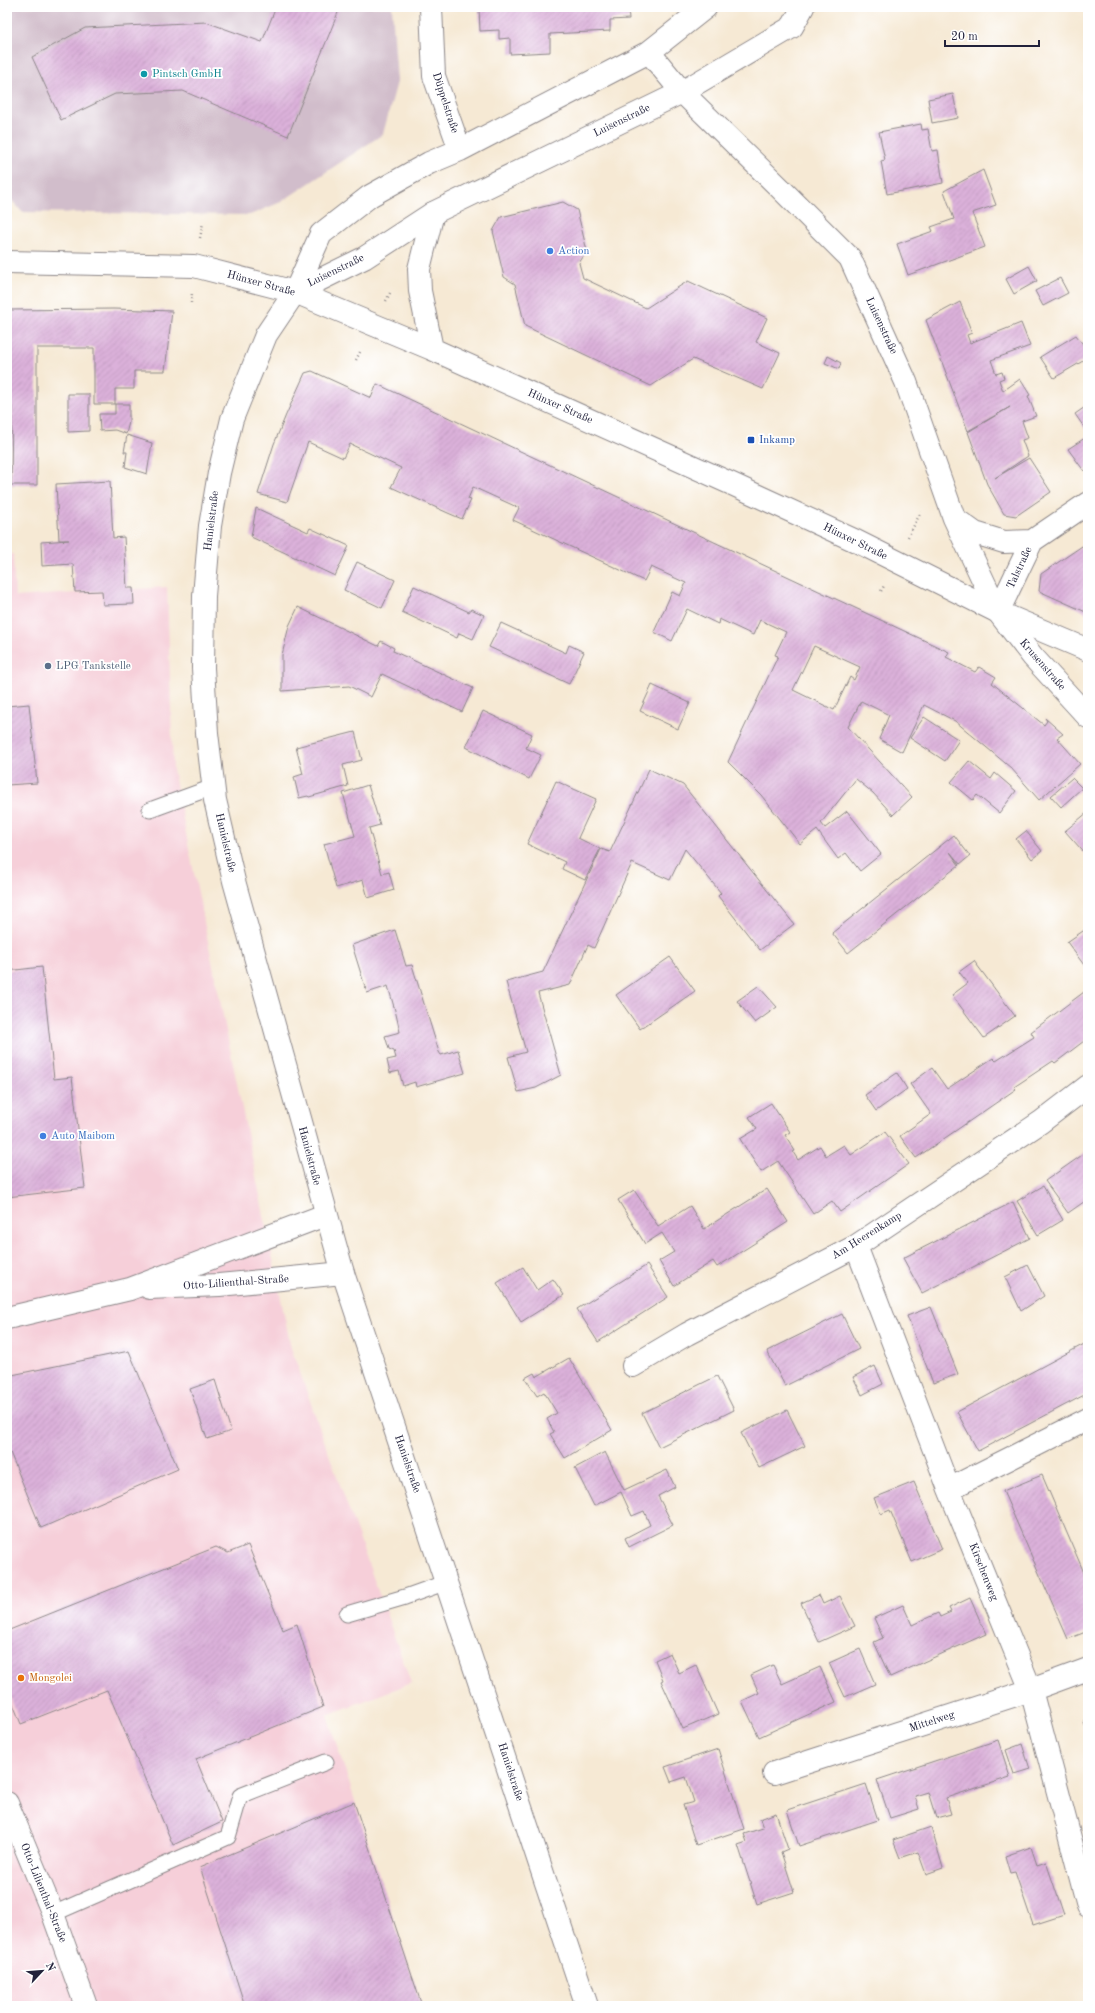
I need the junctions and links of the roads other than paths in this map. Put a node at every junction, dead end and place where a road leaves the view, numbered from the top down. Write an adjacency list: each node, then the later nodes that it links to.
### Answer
1 (431, 7): 6 (street, Düppelstraße)
2 (706, 7): 4 (street, Luisenstraße)
3 (804, 7): 5 (street, Luisenstraße)
4 (649, 52): 5 (street, Luisenstraße); 6 (street, Luisenstraße)
5 (682, 92): 7 (street, Luisenstraße); 12 (street, Luisenstraße)
6 (460, 150): 9 (street, Luisenstraße)
7 (433, 213): 9 (street, Luisenstraße); 10 (street)
8 (7, 262): 9 (street, Hünxer Straße)
9 (294, 292): 10 (street, Hünxer Straße); 17 (street, Hanielstraße)
10 (432, 349): 14 (street, Hünxer Straße)
11 (1088, 503): 13 (street, Talstraße)
12 (954, 518): 13 (street); 14 (street, Luisenstraße)
13 (1032, 541): 14 (street, Talstraße)
14 (998, 612): 15 (street, Hünxer Straße); 16 (street, Krusenstraße)
15 (1088, 650)
16 (1088, 717)
17 (213, 786): 18 (lane); 20 (street, Hanielstraße)
18 (150, 810)
19 (1088, 1086): 21 (street, Am Heerenkamp)
20 (326, 1215): 22 (street, Hanielstraße); 23 (street, Otto-Lilienthal-Straße)
21 (856, 1246): 25 (street, Am Heerenkamp); 27 (street, Kirschenweg)
22 (343, 1273): 23 (street, Otto-Lilienthal-Straße); 28 (street, Hanielstraße)
23 (130, 1289): 24 (street, Otto-Lilienthal-Straße)
24 (7, 1318)
25 (633, 1366)
26 (1088, 1418): 27 (street)
27 (950, 1488): 31 (street, Kirschenweg)
28 (447, 1582): 29 (lane); 38 (street, Hanielstraße)
29 (347, 1614)
30 (1088, 1669): 31 (street, Mittelweg)
31 (1031, 1690): 33 (street, Mittelweg); 35 (street, Kirschenweg)
32 (326, 1762): 36 (lane)
33 (774, 1773)
34 (7, 1803): 36 (street, Otto-Lilienthal-Straße)
35 (1088, 1906)
36 (53, 1914): 37 (street, Otto-Lilienthal-Straße)
37 (86, 2006)
38 (587, 2006)

